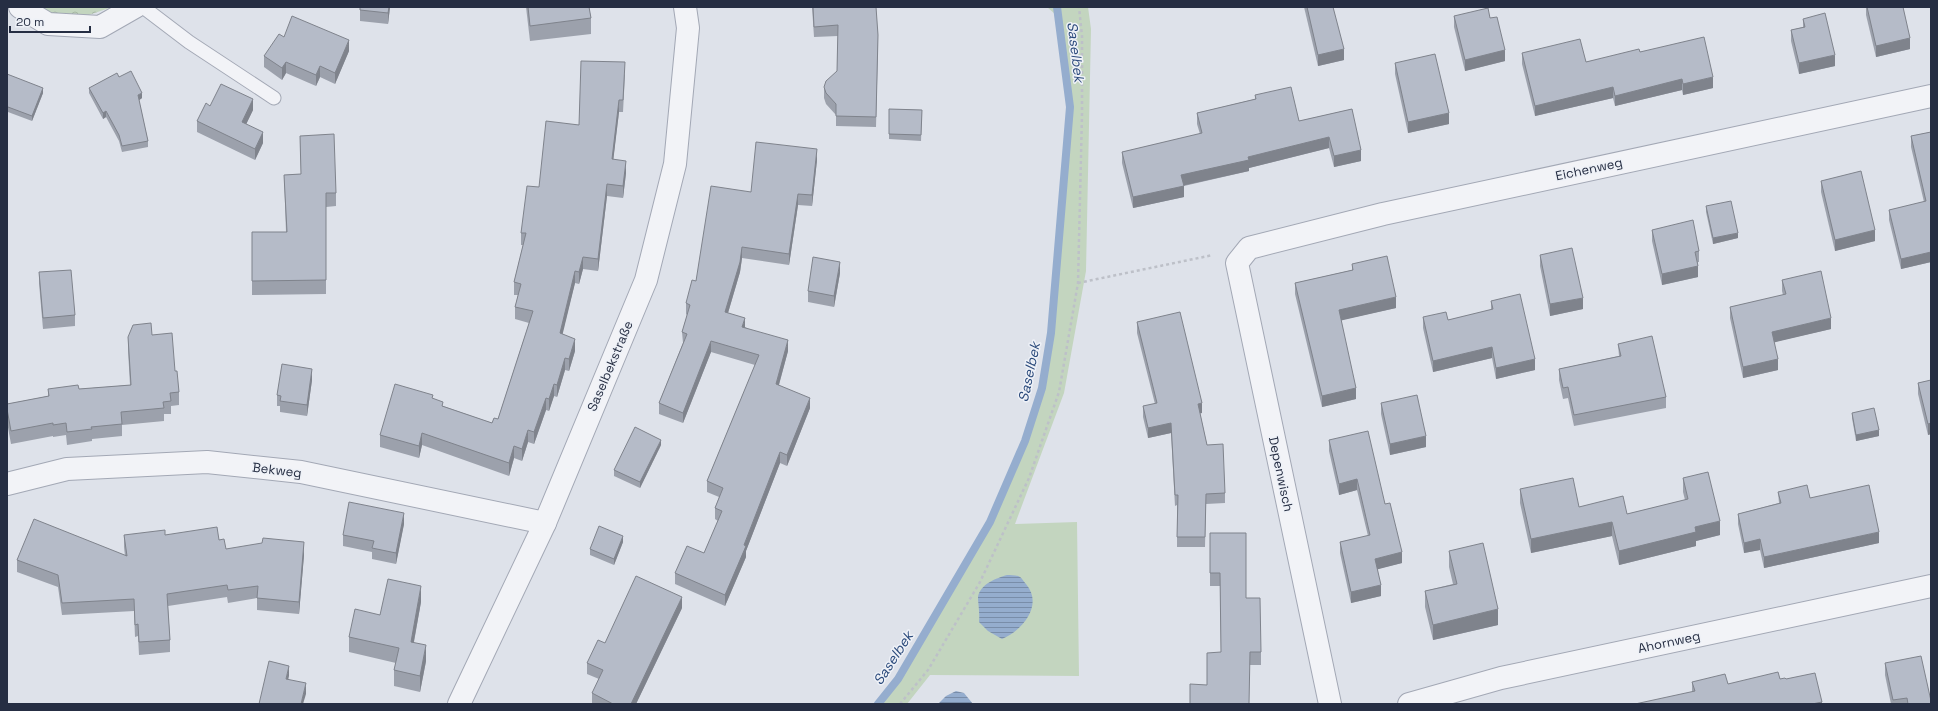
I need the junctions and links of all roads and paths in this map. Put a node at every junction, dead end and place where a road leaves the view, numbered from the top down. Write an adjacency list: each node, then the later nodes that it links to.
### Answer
1 (20, 7): 2 (street)
2 (135, 7)
3 (143, 7): 7 (lane)
4 (685, 7): 11 (street, Saselbekstraße)
5 (1079, 7): 9 (path)
6 (1931, 96): 8 (street, Eichenweg)
7 (274, 98)
8 (1249, 248): 9 (path); 15 (street, Depenwisch)
9 (1078, 283): 14 (path)
10 (7, 484): 11 (street, Bekweg)
11 (545, 523): 13 (street, Saselbekstraße)
12 (1931, 586): 16 (street, Ahornweg)
13 (459, 704)
14 (900, 704)
15 (1330, 704)
16 (1409, 704)

